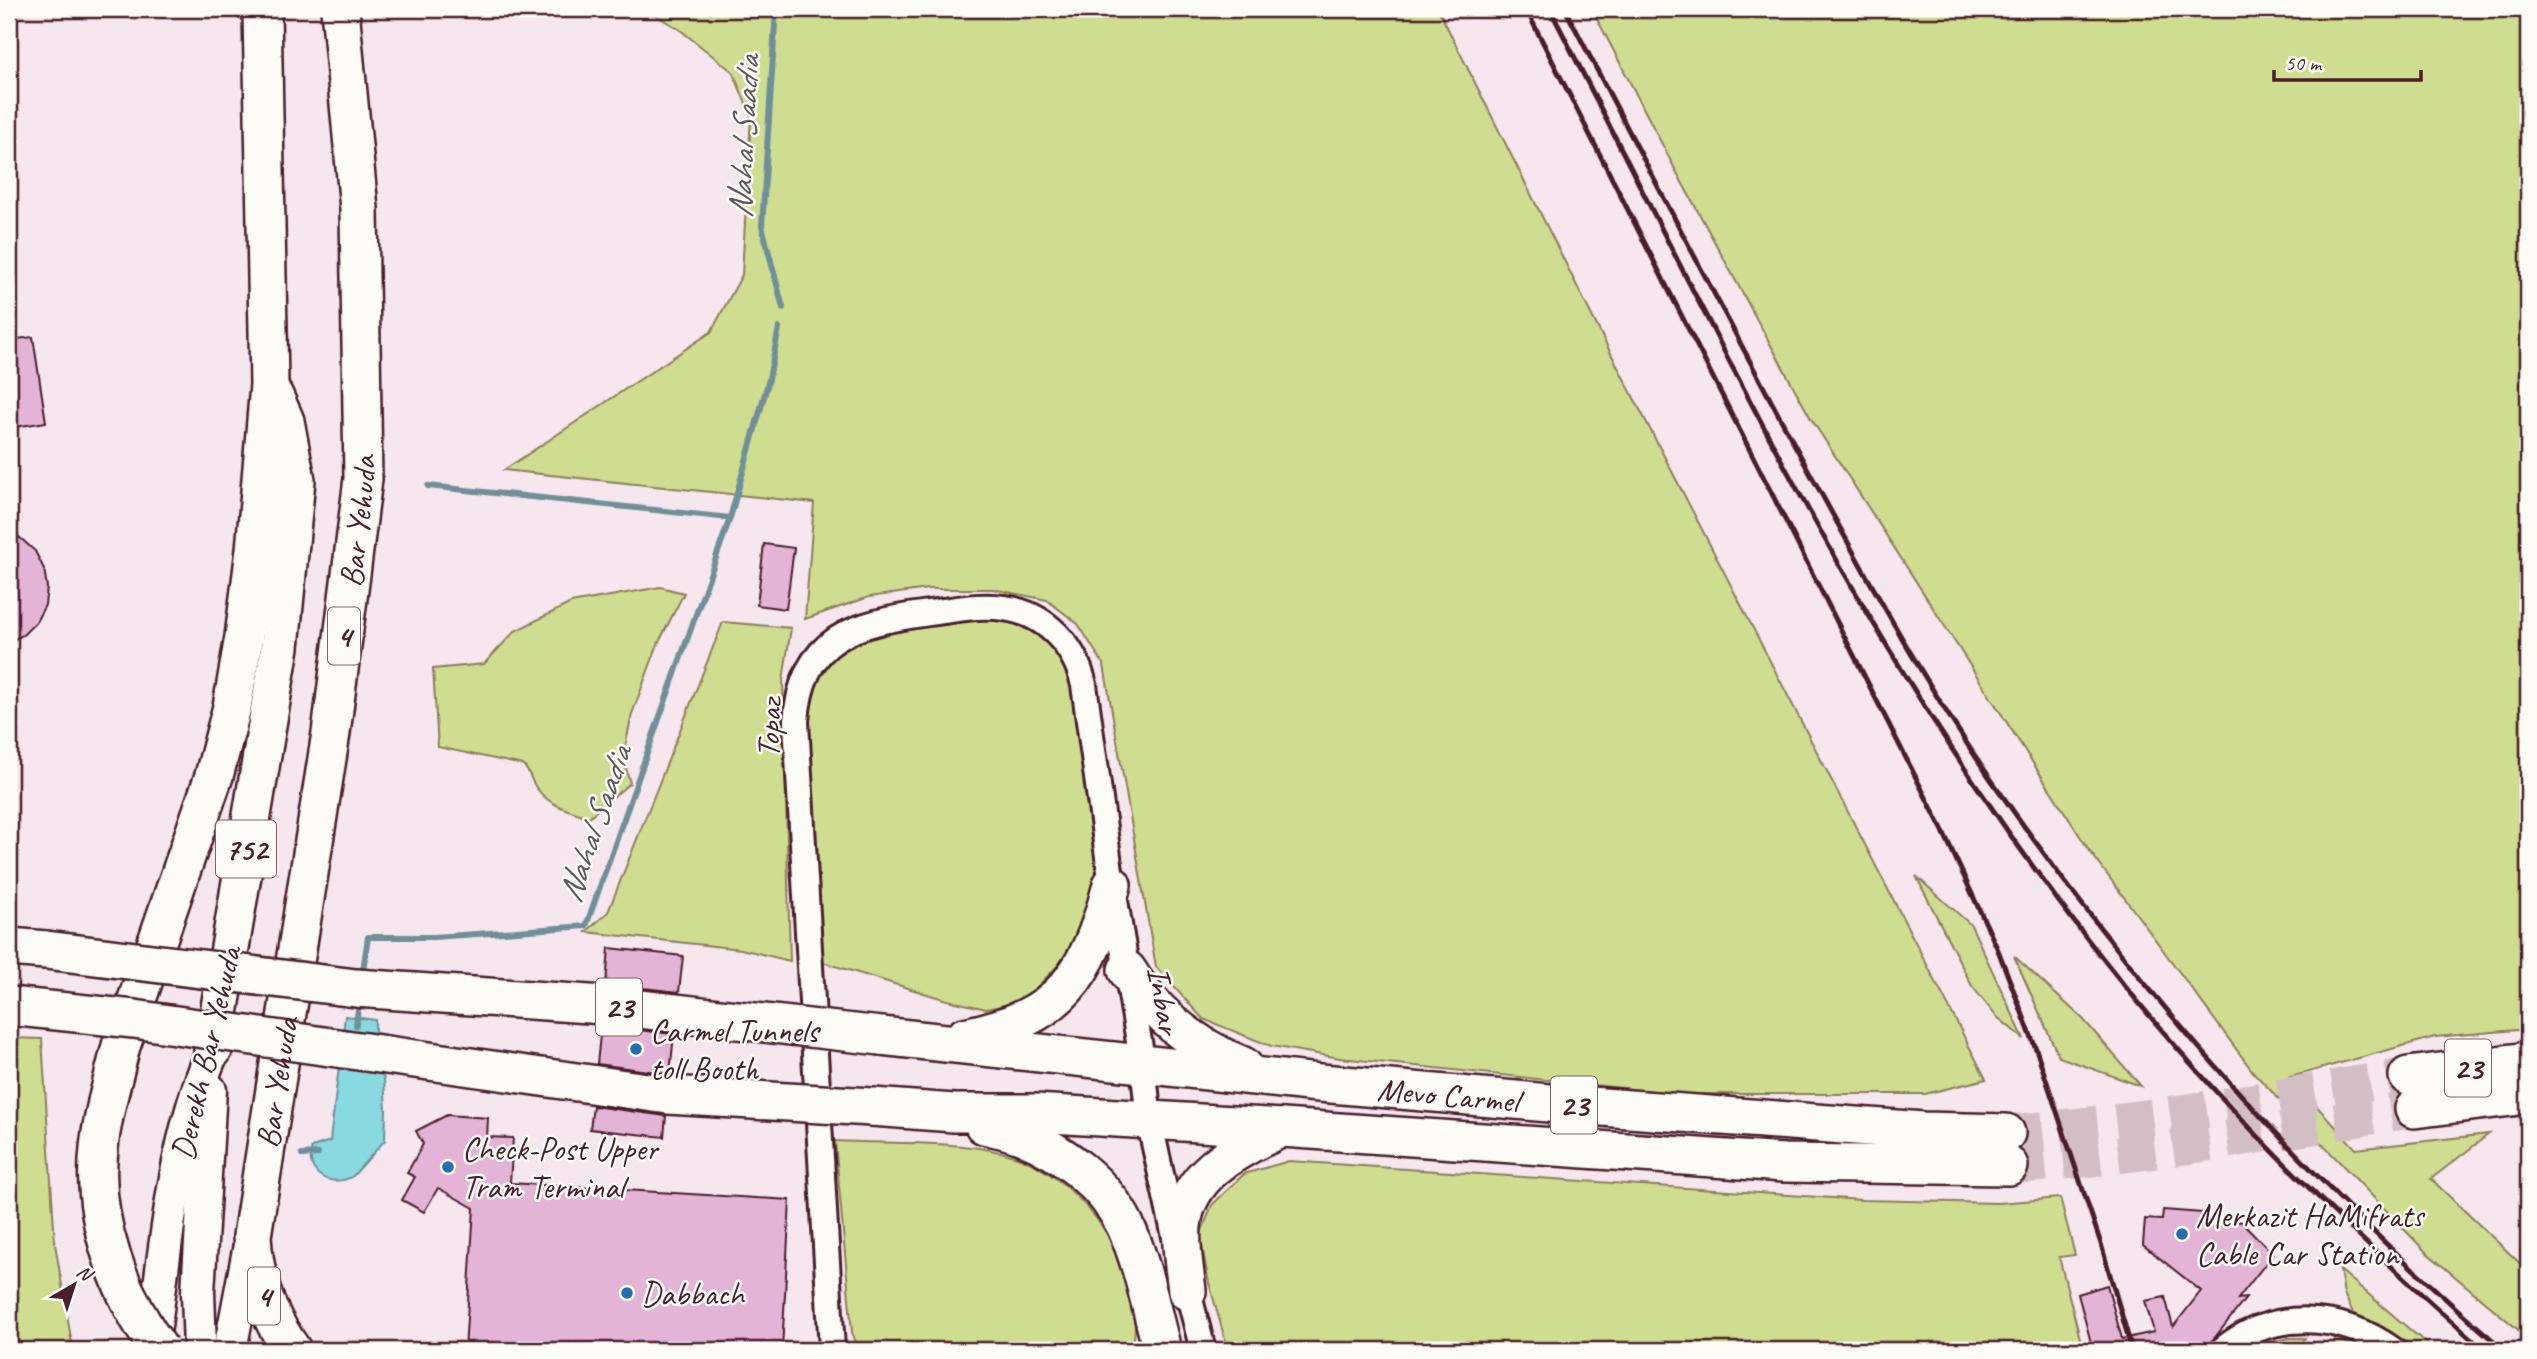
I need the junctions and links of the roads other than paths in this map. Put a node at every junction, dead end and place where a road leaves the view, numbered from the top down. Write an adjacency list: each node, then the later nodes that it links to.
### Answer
1 (262, 9): 5 (highway)
2 (341, 9): 4 (highway, Bar Yehuda / 4)
3 (360, 9): 4 (highway)
4 (359, 209): 19 (highway, Bar Yehuda / 4)
5 (269, 385): 11 (highway, Derekh Bar Yehuda / 752); 24 (highway, bridge)
6 (1112, 885): 8 (street, Inbar); 10 (highway); 21 (street, Topaz)
7 (9, 947): 10 (highway, 23, bridge)
8 (1126, 970): 13 (street, Inbar); 14 (highway)
9 (9, 1006): 16 (highway, 23, bridge)
10 (935, 1042): 13 (highway, 23)
11 (213, 1050): 23 (main road, Derekh Bar Yehuda / 752); 25 (main road)
12 (2528, 1061): 15 (highway, 23)
13 (1143, 1065): 14 (highway, Mevo Carmel / 23); 17 (street, Inbar)
14 (1273, 1078): 18 (highway, Mevo Carmel / 23)
15 (2528, 1095)
16 (922, 1111): 17 (highway, 23); 22 (highway)
17 (1149, 1120): 18 (highway, Mevo Carmel / 23); 20 (street, Inbar)
18 (1282, 1128): 20 (highway)
19 (252, 1236): 26 (main road); 27 (highway, 4)
20 (1187, 1291): 30 (street, Inbar)
21 (831, 1325): 28 (street, Topaz); 29 (street)
22 (1160, 1346)
23 (152, 1350)
24 (160, 1350)
25 (200, 1350)
26 (230, 1350)
27 (292, 1350)
28 (832, 1350)
29 (840, 1350)
30 (1203, 1350)
31 (2222, 1350): 32 (street)
32 (2393, 1350)

